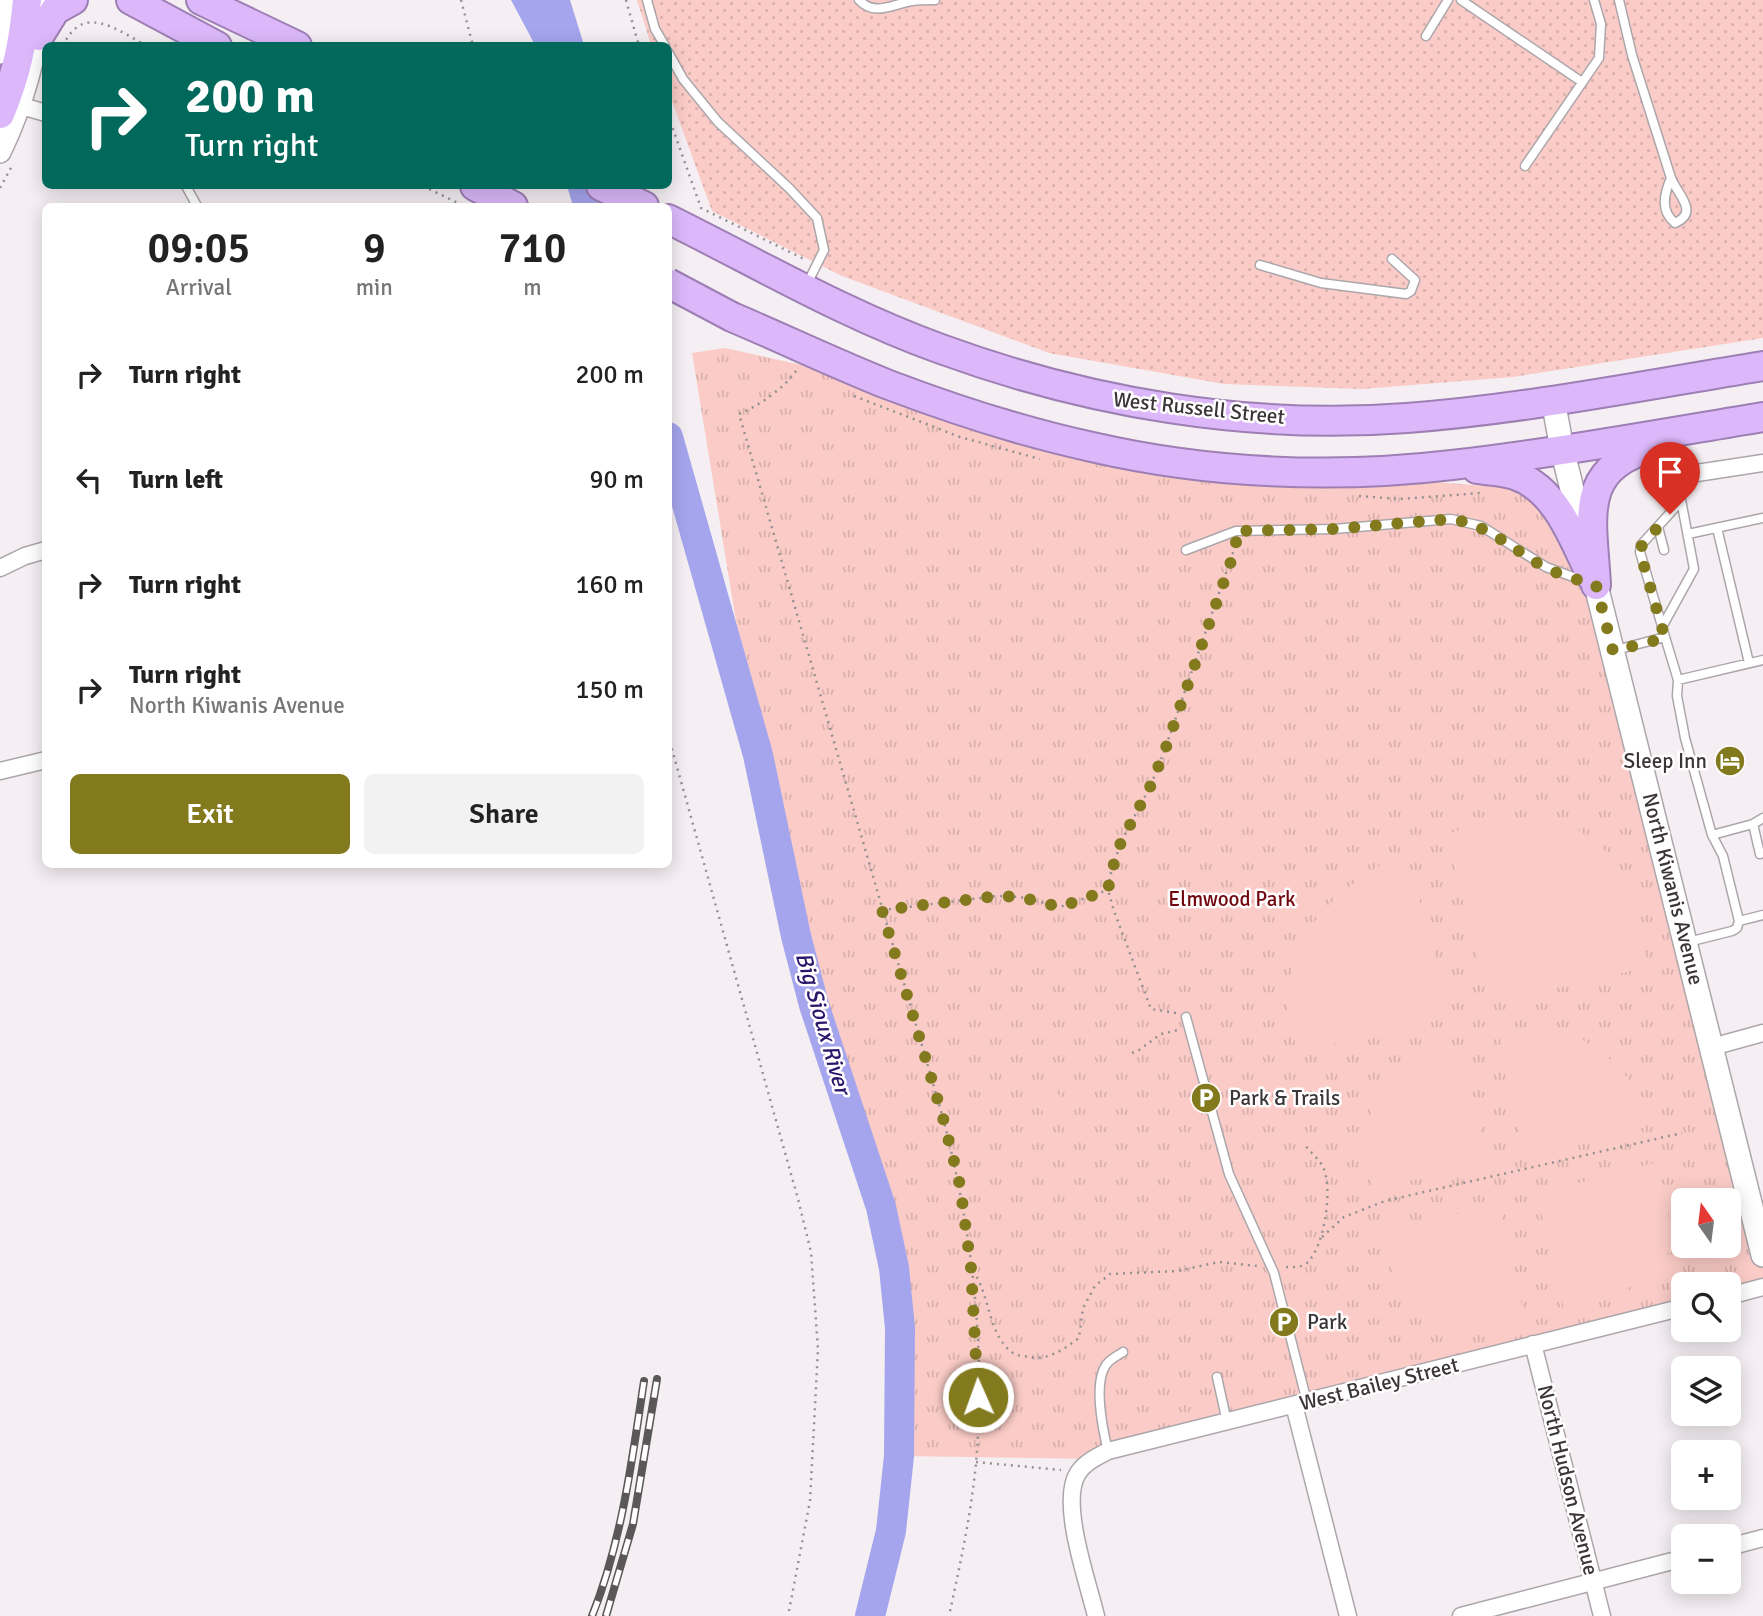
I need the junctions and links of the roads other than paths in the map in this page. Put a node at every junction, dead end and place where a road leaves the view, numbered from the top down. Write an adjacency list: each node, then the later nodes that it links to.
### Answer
1 (9, 0): 20 (street)
2 (27, 0): 24 (highway)
3 (44, 0): 16 (street)
4 (73, 0): 16 (highway)
5 (123, 0): 14 (highway)
6 (201, 0): 18 (highway)
7 (647, 0): 19 (lane)
8 (859, 0): 9 (lane)
9 (935, 0)
10 (1448, 0): 15 (lane)
11 (1461, 0): 23 (lane)
12 (1594, 0): 23 (lane)
13 (1619, 0): 28 (lane)
14 (143, 6): 17 (highway)
15 (1426, 36)
16 (51, 41)
17 (210, 42)
18 (289, 42)
19 (663, 42)
20 (0, 53)
21 (42, 54): 24 (street)
22 (672, 59): 36 (lane)
23 (1583, 82): 27 (lane)
24 (7, 105): 25 (street); 26 (street)
25 (42, 112)
26 (0, 152)
27 (1525, 166)
28 (1671, 178): 28 (lane)
29 (481, 189): 31 (highway)
30 (607, 189): 32 (highway)
31 (507, 203)
32 (637, 203)
33 (672, 221): 36 (highway, West Russell Street)
34 (1392, 259): 35 (lane)
35 (1260, 265)
36 (810, 276): 39 (highway, West Russell Street)
37 (672, 286): 43 (highway, bridge)
38 (1763, 366): 39 (highway, West Russell Street)
39 (1553, 400): 41 (main road, North Kiwanis Avenue)
40 (1760, 418): 41 (highway); 55 (highway)
41 (1562, 449): 43 (highway); 55 (main road, North Kiwanis Avenue)
42 (1763, 463): 44 (street)
43 (1418, 468): 55 (highway)
44 (1684, 475): 45 (lane)
45 (1681, 501): 47 (lane); 49 (lane)
46 (1763, 518): 48 (lane)
47 (1658, 527): 51 (lane); 57 (lane)
48 (1717, 528): 49 (lane); 61 (lane)
49 (1688, 534): 56 (lane)
50 (1186, 550): 55 (lane)
51 (1664, 550)
52 (42, 551): 53 (street)
53 (0, 568)
54 (1674, 583): 56 (lane)
55 (1596, 585): 59 (main road, North Kiwanis Avenue)
56 (1677, 597): 57 (lane)
57 (1662, 626): 58 (lane)
58 (1665, 638): 59 (lane); 62 (lane)
59 (1613, 651): 72 (main road, North Kiwanis Avenue)
60 (1763, 660): 61 (lane)
61 (1749, 663): 62 (lane)
62 (1678, 680): 67 (lane)
63 (42, 761): 64 (street)
64 (0, 771)
65 (1763, 818): 66 (lane)
66 (1753, 824): 67 (lane); 68 (lane)
67 (1712, 835): 71 (lane)
68 (1762, 853): 69 (lane)
69 (1763, 864)
70 (1763, 915): 71 (lane)
71 (1739, 921): 72 (lane)
72 (1686, 943): 75 (main road, North Kiwanis Avenue)
73 (1186, 1017): 83 (lane)
74 (1763, 1033): 75 (street)
75 (1712, 1047): 76 (main road, North Kiwanis Avenue)
76 (1763, 1255)
77 (1763, 1287): 78 (street)
78 (1741, 1293)
79 (1671, 1310): 80 (street, West Bailey Street)
80 (1533, 1344): 83 (street, West Bailey Street); 89 (street, North Hudson Avenue)
81 (1123, 1352): 85 (lane)
82 (1217, 1377): 84 (lane)
83 (1300, 1404): 84 (street, West Bailey Street); 91 (street)
84 (1227, 1422): 85 (street, West Bailey Street)
85 (1108, 1451): 90 (street, West Bailey Street)
86 (1763, 1538): 87 (street)
87 (1741, 1544)
88 (1671, 1561): 89 (street)
89 (1594, 1581): 92 (street); 93 (street, North Hudson Avenue)
90 (1096, 1616)
91 (1348, 1616)
92 (1461, 1616)
93 (1602, 1616)

